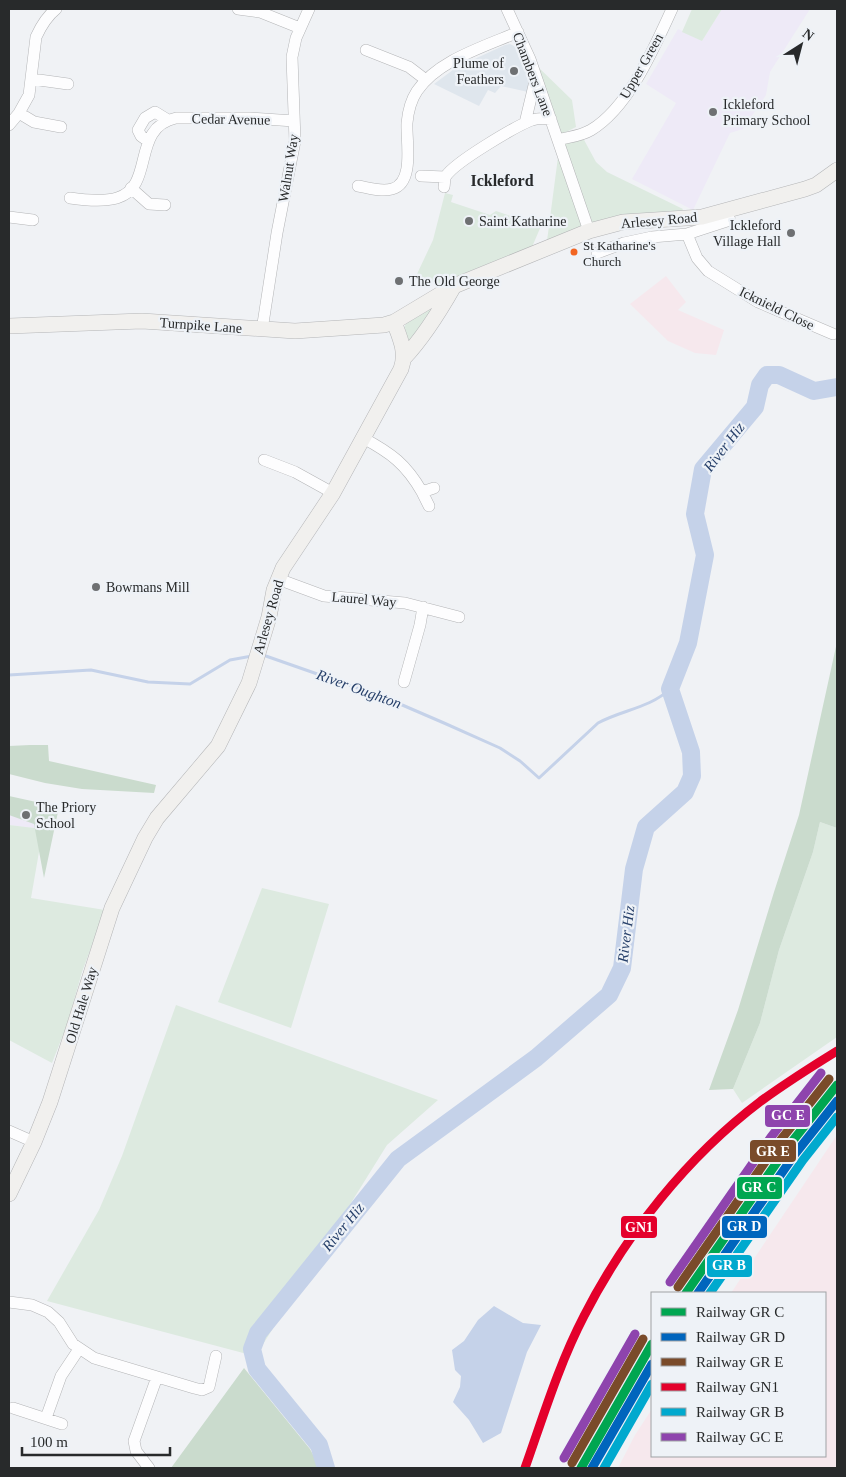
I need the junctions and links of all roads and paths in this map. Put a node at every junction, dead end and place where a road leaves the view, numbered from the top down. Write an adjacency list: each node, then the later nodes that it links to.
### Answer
1 (56, 9): 10 (street)
2 (238, 9): 6 (street)
3 (309, 9): 6 (street, Walnut Way)
4 (507, 9): 7 (street, Chambers Lane)
5 (672, 9): 19 (street, Upper Green)
6 (300, 28): 15 (street, Walnut Way)
7 (518, 32): 9 (street, Chambers Lane); 11 (street)
8 (366, 50): 11 (street)
9 (536, 77): 14 (street, Chambers Lane); 16 (street)
10 (32, 78): 12 (street); 13 (street)
11 (426, 80): 22 (street)
12 (68, 84)
13 (19, 113): 17 (street); 18 (street)
14 (551, 119): 16 (street); 19 (street, Chambers Lane)
15 (294, 121): 23 (street, Cedar Avenue); 37 (street, Walnut Way)
16 (524, 123): 21 (street)
17 (9, 125)
18 (61, 127)
19 (558, 140): 30 (street)
20 (837, 170): 29 (street, Arlesey Road)
21 (421, 176)
22 (358, 186)
23 (131, 188): 24 (street); 25 (street)
24 (70, 198)
25 (165, 205)
26 (9, 217): 27 (street)
27 (33, 220)
28 (730, 220): 31 (street)
29 (652, 221): 30 (street, Arlesey Road); 32 (street)
30 (589, 231): 34 (street, Arlesey Road)
31 (687, 234): 32 (street); 38 (street, Icknield Close)
32 (652, 237): 33 (street)
33 (597, 253)
34 (454, 286): 35 (street, Arlesey Road); 39 (street, Arlesey Road)
35 (394, 322): 37 (street, Turnpike Lane); 39 (street)
36 (9, 326): 37 (street, Turnpike Lane)
37 (262, 330)
38 (833, 334)
39 (404, 358): 40 (street, Arlesey Road)
40 (362, 438): 43 (street); 44 (street, Arlesey Road)
41 (264, 460): 44 (street)
42 (434, 488): 43 (street)
43 (422, 492): 45 (street)
44 (332, 493): 46 (street, Arlesey Road)
45 (429, 506)
46 (278, 579): 47 (street, Laurel Way); 50 (street, Arlesey Road)
47 (423, 607): 48 (street, Laurel Way); 49 (street)
48 (459, 617)
49 (404, 682)
50 (157, 818): 52 (street, Old Hale Way)
51 (9, 1132): 52 (street)
52 (34, 1142): 53 (street, Old Hale Way)
53 (9, 1194)
54 (9, 1302): 55 (street)
55 (79, 1349): 57 (street); 59 (street)
56 (216, 1356): 57 (street)
57 (157, 1377): 61 (street)
58 (13, 1408): 59 (street)
59 (46, 1418): 60 (street)
60 (62, 1424)
61 (149, 1468)

